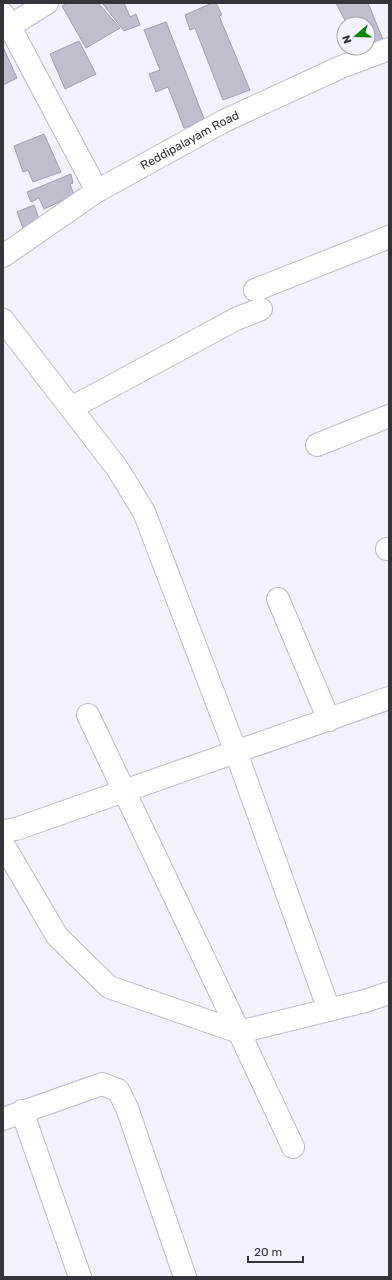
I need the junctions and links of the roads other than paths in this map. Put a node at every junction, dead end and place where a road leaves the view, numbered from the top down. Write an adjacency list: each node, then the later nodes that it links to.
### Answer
1 (48, 3): 2 (street)
2 (6, 20): 4 (street)
3 (389, 49): 4 (street, Reddipalayam Road)
4 (97, 191): 6 (street, Reddipalayam Road)
5 (389, 237): 8 (street)
6 (3, 256)
7 (3, 320): 8 (street)
8 (71, 408): 15 (street)
9 (389, 416): 10 (street)
10 (317, 445)
11 (278, 600): 14 (street)
12 (389, 698): 14 (street)
13 (88, 715): 16 (street)
14 (329, 720): 15 (street)
15 (236, 752): 16 (street); 20 (street)
16 (124, 791): 17 (street); 21 (street)
17 (3, 832)
18 (3, 844): 21 (street)
19 (389, 993): 20 (street)
20 (328, 1010): 21 (street)
21 (239, 1032): 23 (street)
22 (13, 1115): 24 (street); 25 (street)
23 (293, 1147)
24 (80, 1277)
25 (184, 1277)

